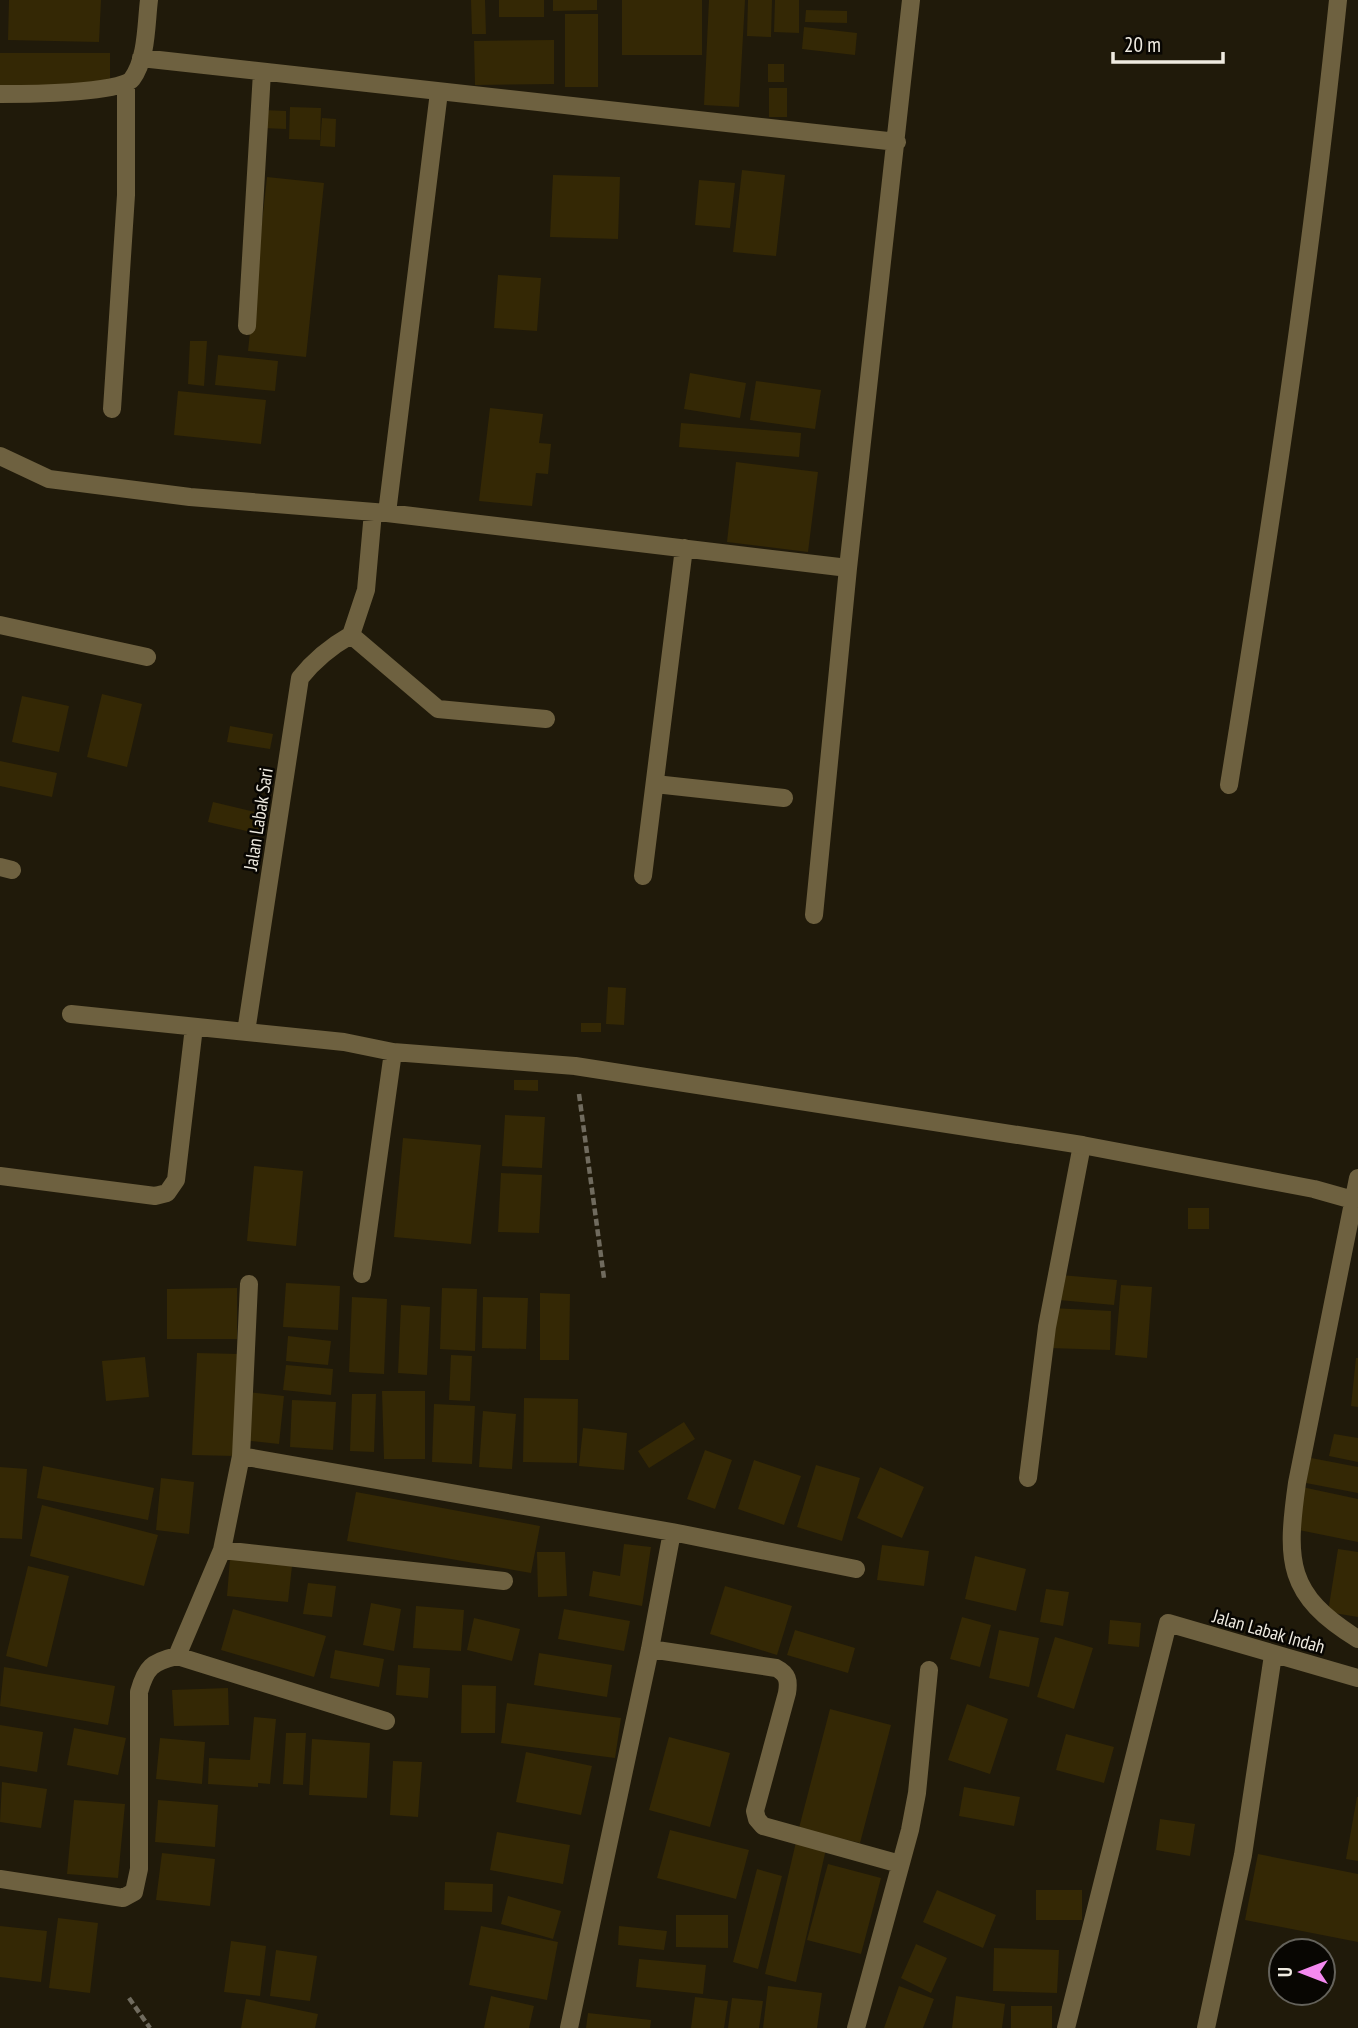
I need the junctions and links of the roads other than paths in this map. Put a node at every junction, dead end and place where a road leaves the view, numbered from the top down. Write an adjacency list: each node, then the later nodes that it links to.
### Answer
1 (149, 0): 4 (street)
2 (911, 0): 9 (street)
3 (1338, 0): 21 (street)
4 (141, 58): 5 (street); 6 (street)
5 (262, 72): 7 (street); 10 (street)
6 (126, 85): 8 (street); 11 (street)
7 (439, 92): 9 (street); 13 (street)
8 (0, 94)
9 (897, 142): 15 (street)
10 (247, 326)
11 (112, 409)
12 (0, 456): 13 (street)
13 (380, 513): 14 (street); 17 (street)
14 (684, 548): 15 (street); 20 (street)
15 (848, 568): 24 (street)
16 (0, 625): 18 (street)
17 (351, 635): 19 (street); 27 (street, Jalan Labak Sari)
18 (147, 657)
19 (546, 719)
20 (655, 784): 22 (street); 23 (street)
21 (1229, 785)
22 (783, 798)
23 (643, 876)
24 (814, 915)
25 (71, 1014): 26 (street)
26 (194, 1027): 27 (street); 30 (street)
27 (246, 1032): 28 (street)
28 (393, 1052): 29 (street); 33 (street)
29 (1082, 1145): 32 (street); 36 (street)
30 (0, 1176)
31 (1358, 1178): 32 (street)
32 (1353, 1200): 41 (street)
33 (362, 1274)
34 (249, 1284): 35 (street)
35 (242, 1456): 37 (street); 38 (street)
36 (1028, 1478)
37 (672, 1532): 39 (street); 42 (street)
38 (222, 1550): 40 (street); 44 (street)
39 (856, 1569)
40 (504, 1581)
41 (1358, 1639)
42 (650, 1649): 48 (street); 50 (street)
43 (1273, 1654): 46 (street, Jalan Labak Indah); 52 (street, Jalan Labak Indah); 53 (street)
44 (177, 1656): 47 (street); 49 (street)
45 (929, 1670): 48 (street)
46 (1358, 1678)
47 (386, 1721)
48 (900, 1864): 51 (street)
49 (0, 1879)
50 (569, 2028)
51 (856, 2028)
52 (1066, 2028)
53 (1206, 2028)

